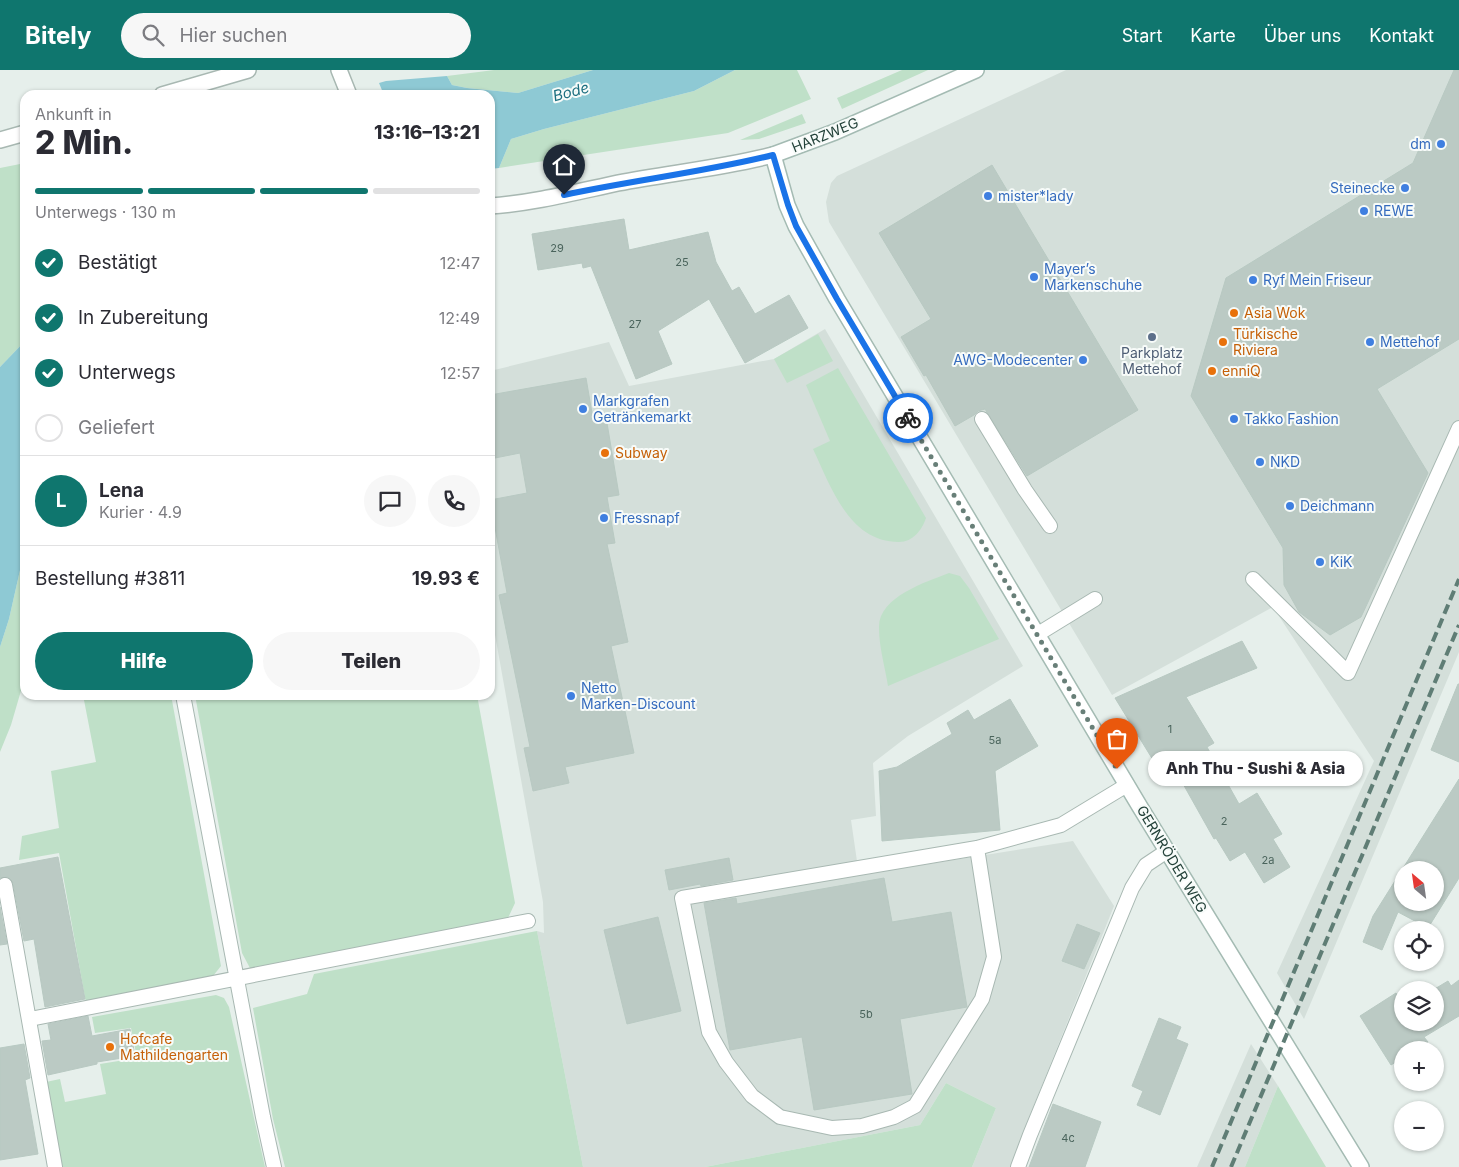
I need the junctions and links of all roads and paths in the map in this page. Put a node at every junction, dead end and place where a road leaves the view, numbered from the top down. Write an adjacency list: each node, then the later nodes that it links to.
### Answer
1 (248, 70): 4 (main road)
2 (339, 70): 5 (main road)
3 (976, 70): 8 (main road, HARZWEG)
4 (179, 90)
5 (347, 90)
6 (20, 134): 7 (main road)
7 (0, 140)
8 (773, 155): 9 (main road, HARZWEG); 15 (main road, GERNRÖDER WEG)
9 (495, 206)
10 (982, 419): 12 (lane)
11 (1459, 428): 13 (lane)
12 (1050, 526)
13 (1253, 579)
14 (1096, 599): 15 (lane)
15 (1038, 634): 17 (main road, GERNRÖDER WEG)
16 (184, 700): 22 (lane)
17 (1127, 785): 18 (lane); 19 (main road, GERNRÖDER WEG)
18 (977, 848): 18 (lane)
19 (1167, 852): 26 (lane); 27 (main road, GERNRÖDER WEG)
20 (5, 885): 23 (lane)
21 (528, 921): 22 (lane)
22 (236, 979): 23 (lane); 25 (lane)
23 (30, 1020): 24 (lane)
24 (55, 1167)
25 (274, 1167)
26 (1018, 1167)
27 (1361, 1167)

